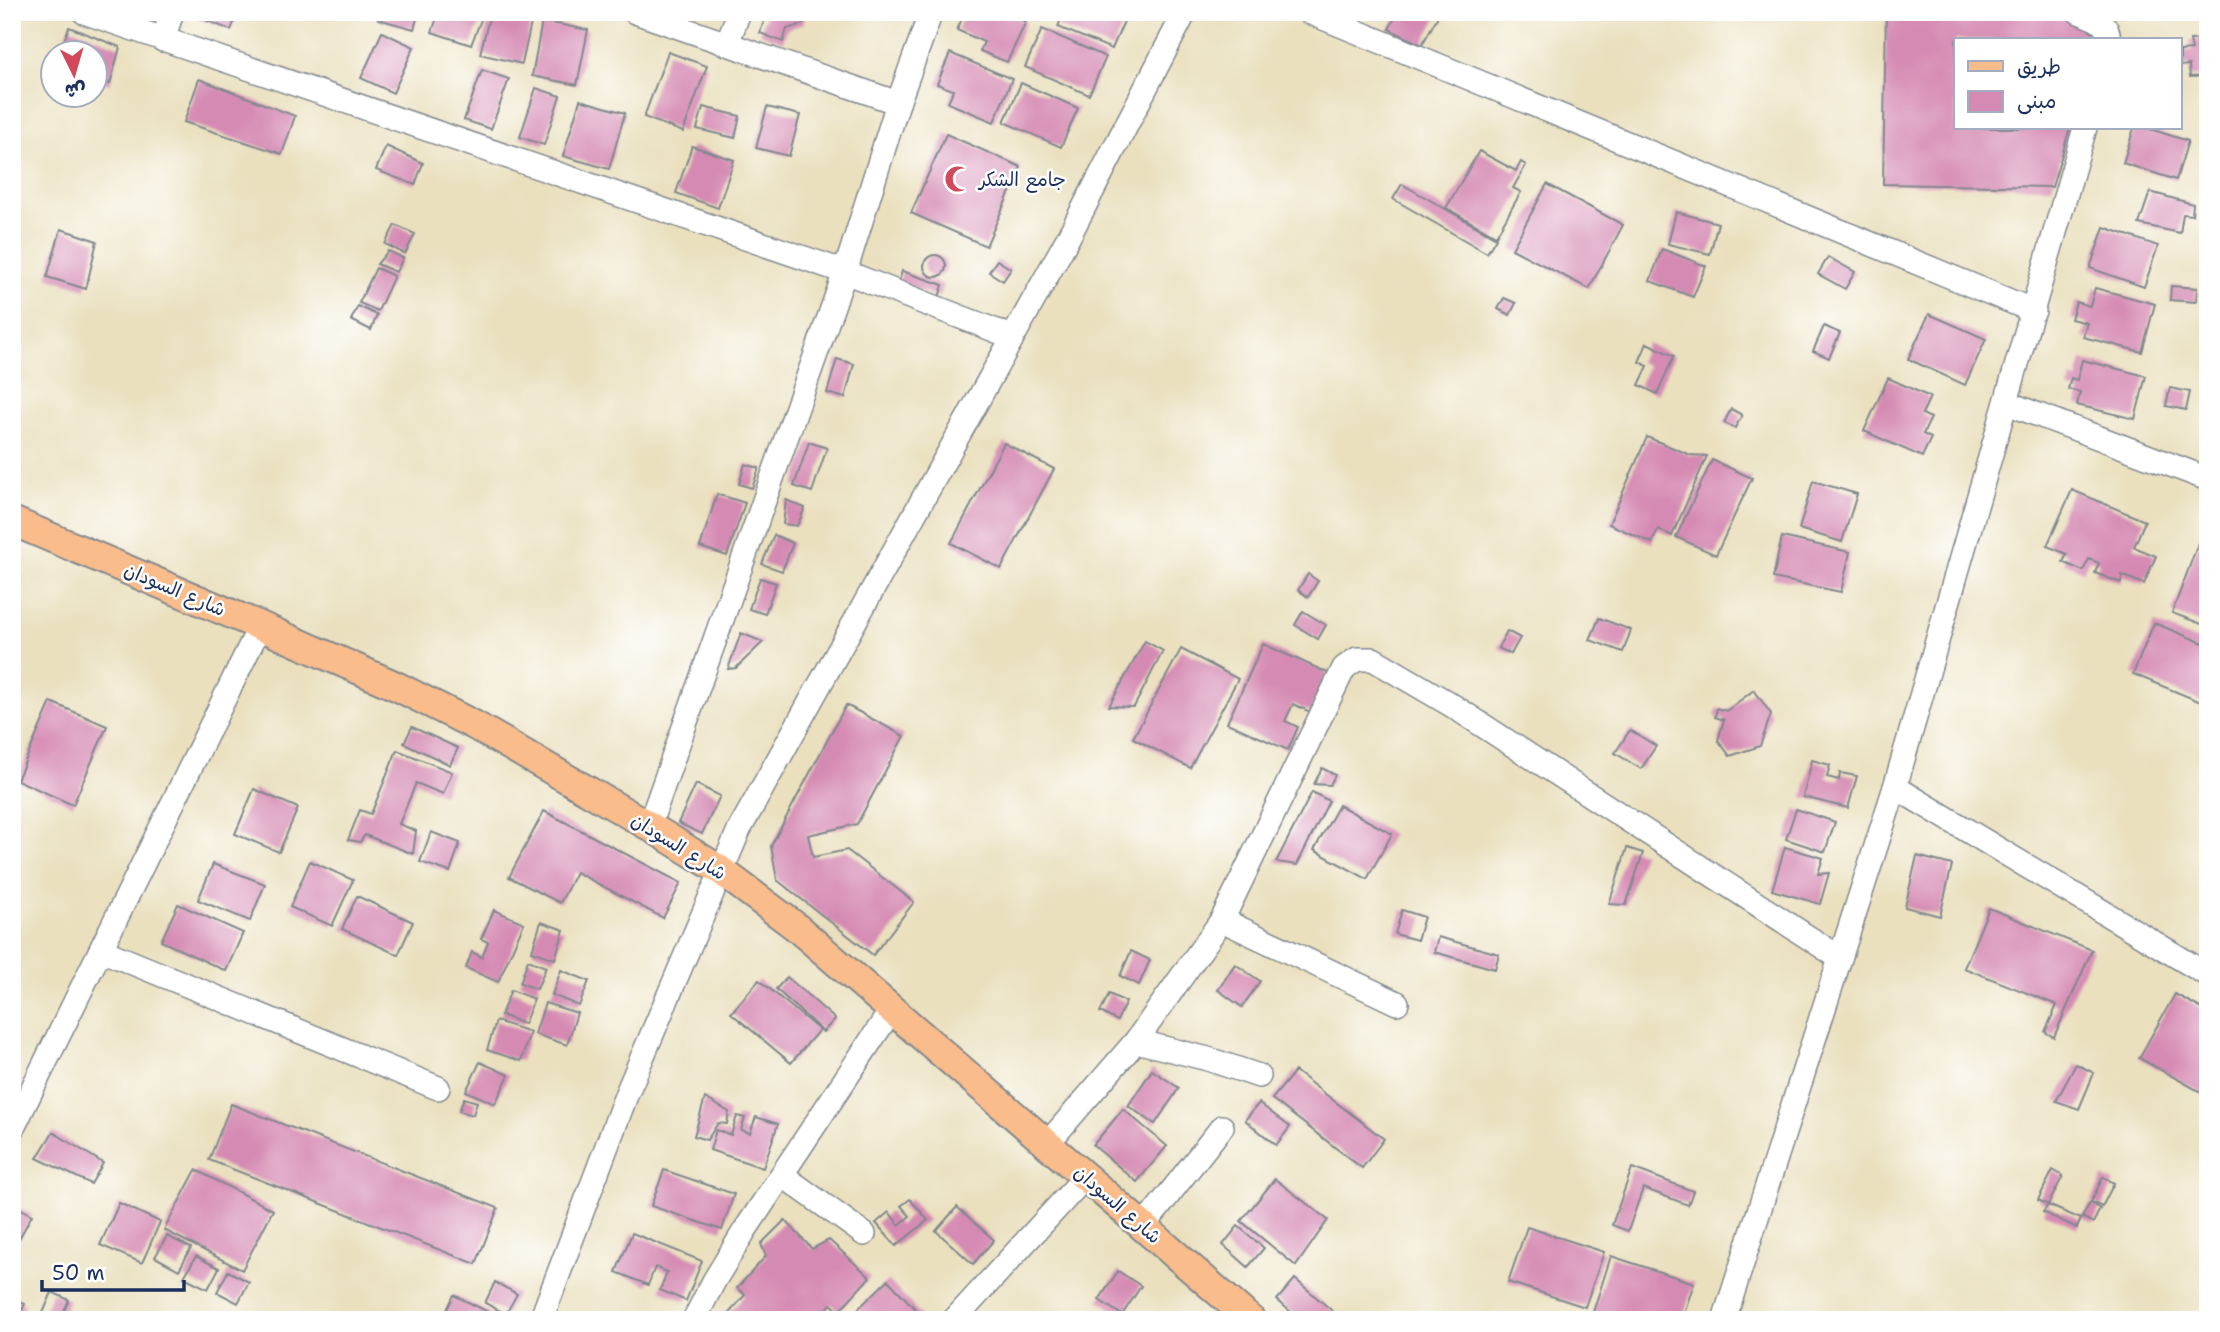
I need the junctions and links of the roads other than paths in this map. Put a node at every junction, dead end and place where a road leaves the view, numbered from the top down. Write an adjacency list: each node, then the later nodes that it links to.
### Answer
1 (84, 12): 10 (street)
2 (172, 12): 10 (street)
3 (635, 12): 11 (street)
4 (738, 12): 11 (street)
5 (931, 12): 12 (street)
6 (1185, 12): 16 (street)
7 (1308, 12): 15 (street)
8 (2079, 12): 9 (street)
9 (2109, 38)
10 (163, 40): 14 (street)
11 (727, 44): 12 (street)
12 (898, 103): 14 (street)
13 (2084, 130): 15 (street)
14 (845, 272): 16 (street); 22 (street)
15 (2034, 311): 17 (street)
16 (1012, 337): 23 (street)
17 (2007, 403): 18 (street); 21 (street)
18 (2208, 480)
19 (12, 521): 20 (main road, شارع السودان)
20 (260, 626): 22 (main road, شارع السودان); 25 (street)
21 (1895, 787): 26 (street); 27 (street)
22 (649, 826): 23 (main road, شارع السودان)
23 (720, 870): 29 (main road, شارع السودان); 40 (street)
24 (1222, 919): 26 (street); 28 (street); 30 (street)
25 (101, 950): 32 (street); 34 (street)
26 (1840, 958): 44 (street)
27 (2208, 975)
28 (1397, 1003)
29 (892, 1009): 35 (main road, شارع السودان); 36 (street)
30 (1136, 1041): 31 (street); 35 (street)
31 (1259, 1076)
32 (438, 1088)
33 (1222, 1127): 38 (street)
34 (12, 1130)
35 (1047, 1144): 37 (main road, شارع السودان)
36 (782, 1175): 39 (street); 41 (street)
37 (1086, 1176): 38 (main road, شارع السودان); 42 (street)
38 (1144, 1226): 43 (main road, شارع السودان)
39 (864, 1234)
40 (541, 1320)
41 (694, 1320)
42 (954, 1320)
43 (1251, 1320)
44 (1724, 1320)

